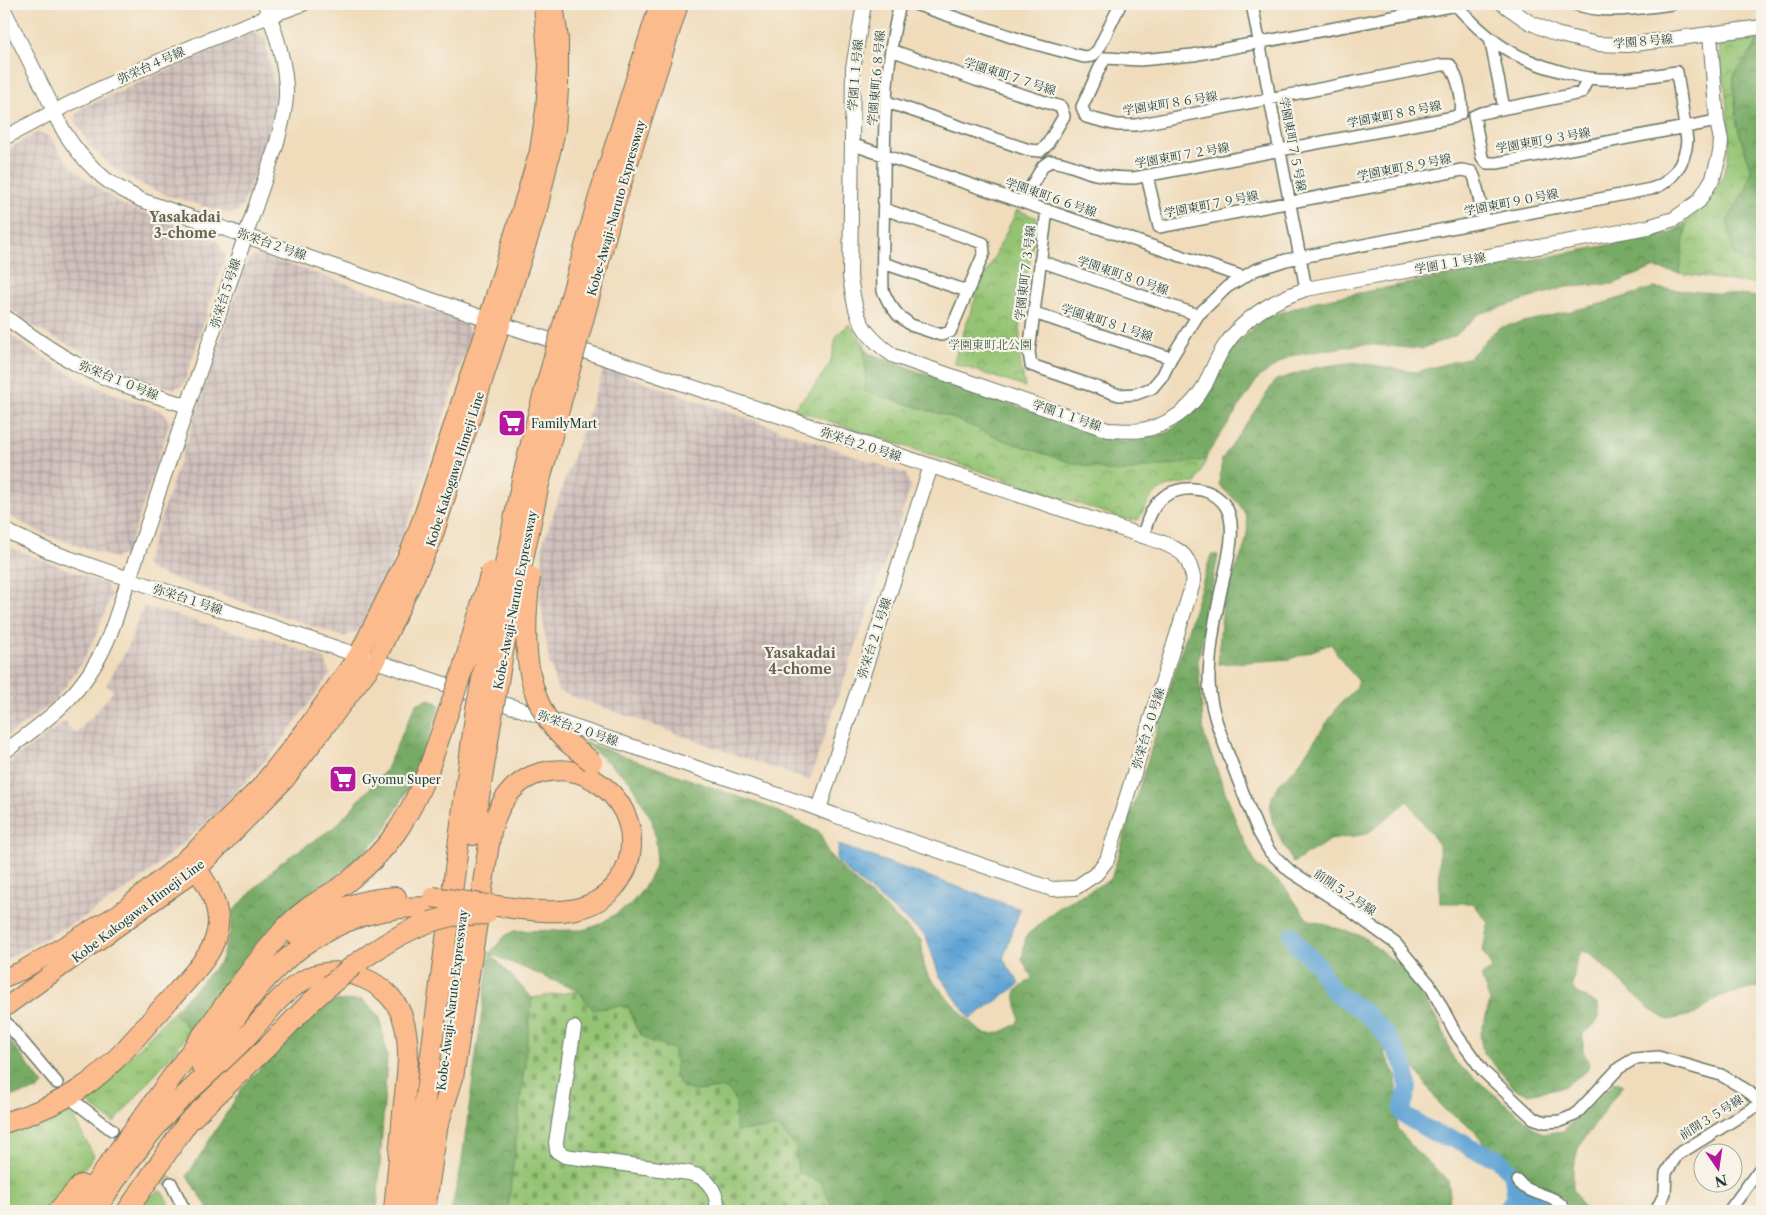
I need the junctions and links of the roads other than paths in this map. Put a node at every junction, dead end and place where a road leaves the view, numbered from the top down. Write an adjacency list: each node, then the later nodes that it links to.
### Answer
1 (303, 4): 17 (street, 弥栄台４号線)
2 (542, 4): 51 (main road, Kobe Kakogawa Himeji Line)
3 (554, 4): 51 (main road, Kobe Kakogawa Himeji Line)
4 (660, 4): 55 (highway, Kobe-Awaji-Naruto Expressway, bridge)
5 (678, 4): 56 (highway, Kobe-Awaji-Naruto Expressway, bridge)
6 (864, 4): 32 (street, 学園１１号線)
7 (900, 4): 23 (street, 学園東町６８号線)
8 (916, 4): 9 (street)
9 (1117, 4)
10 (1252, 4): 22 (street, 学園東町７５号線)
11 (1455, 4): 21 (street); 22 (street)
12 (1503, 4): 20 (street, 学園８号線)
13 (1575, 4): 15 (street)
14 (1672, 4): 16 (street)
15 (1588, 6): 16 (street)
16 (1643, 6)
17 (267, 9): 28 (street, 弥栄台４号線); 41 (street, 弥栄台５号線)
18 (4, 10): 28 (street, 弥栄台２号線)
19 (1762, 27): 20 (street, 学園８号線)
20 (1710, 34): 29 (street, 学園１１号線)
21 (1490, 38): 24 (street); 27 (street)
22 (1260, 43): 25 (street, 学園東町７５号線); 25 (street, 学園東町８６号線)
23 (891, 50): 26 (street, 学園東町６８号線); 26 (street, 学園東町７７号線)
24 (1588, 78): 27 (street, 学園東町９３号線); 30 (street, 学園東町９０号線)
25 (1270, 99): 33 (street, 学園東町７５号線); 33 (street, 学園東町８８号線)
26 (887, 102): 34 (street, 学園東町６８号線)
27 (1504, 108): 30 (street, 学園東町９３号線)
28 (53, 112): 31 (street, 弥栄台４号線); 41 (street, 弥栄台２号線)
29 (1717, 121): 30 (street, 学園東町９３号線); 46 (street, 学園１１号線)
30 (1686, 128): 40 (street, 学園東町９０号線)
31 (4, 138)
32 (851, 144): 34 (street, 学園東町６６号線); 46 (street, 学園１１号線)
33 (1280, 151): 35 (street, 学園東町７２号線); 37 (street, 学園東町７５号線)
34 (884, 155): 36 (street, 学園東町６６号線); 38 (street, 学園東町６８号線)
35 (1147, 176): 36 (street, 学園東町７２号線); 37 (street, 学園東町７９号線)
36 (1022, 202): 39 (street, 学園東町６６号線)
37 (1290, 203): 40 (street, 学園東町８９号線); 42 (street, 学園東町７５号線)
38 (884, 209): 44 (street, 学園東町６８号線); 47 (street, 学園東町６８号線)
39 (1047, 210): 43 (street, 学園東町７３号線); 45 (street, 学園東町６６号線)
40 (1484, 222): 42 (street, 学園東町９０号線)
41 (246, 235): 51 (street, 弥栄台２号線); 53 (street, 弥栄台５号線)
42 (1300, 258): 45 (street, 学園東町７３号線); 46 (street, 学園東町７５号線)
43 (1040, 261): 48 (street, 学園東町７３号線); 49 (street, 学園東町８０号線)
44 (883, 263): 47 (street); 47 (street, 学園東町６８号線)
45 (1242, 277): 49 (street, 学園東町７３号線)
46 (1306, 289)
47 (967, 291)
48 (1034, 313): 52 (street, 学園東町８１号線); 52 (street, 学園東町７３号線)
49 (1198, 315): 52 (street, 学園東町７３号線)
50 (4, 316): 53 (street, 弥栄台１０号線)
51 (495, 321): 54 (street, 弥栄台２０号線); 60 (main road, Kobe Kakogawa Himeji Line); 61 (main road, Kobe Kakogawa Himeji Line)
52 (1171, 358)
53 (187, 406): 59 (street, 弥栄台５号線)
54 (931, 466): 58 (street, 弥栄台２０号線); 64 (street, 弥栄台２１号線)
55 (522, 480): 62 (highway, Kobe-Awaji-Naruto Expressway, bridge); 68 (highway, bridge)
56 (531, 515): 62 (highway, Kobe-Awaji-Naruto Expressway, bridge); 67 (highway, bridge)
57 (4, 530): 59 (street, 弥栄台１号線)
58 (1143, 537): 64 (street, 弥栄台２０号線); 77 (street, 前開５２号線)
59 (129, 579): 60 (street, 弥栄台１号線); 63 (street, 弥栄台５号線)
60 (358, 655): 61 (street, 弥栄台１号線); 65 (main road, Kobe Kakogawa Himeji Line)
61 (376, 660): 64 (street, 弥栄台２０号線); 65 (main road, Kobe Kakogawa Himeji Line)
62 (484, 713): 81 (highway, Kobe-Awaji-Naruto Expressway); 92 (highway, Kobe-Awaji-Naruto Expressway)
63 (4, 752)
64 (819, 809)
65 (187, 868): 69 (main road, Kobe Kakogawa Himeji Line); 70 (main road, Kobe Kakogawa Himeji Line); 78 (highway); 80 (highway)
66 (431, 909): 67 (highway, bridge); 68 (highway); 76 (highway); 79 (highway, bridge)
67 (487, 909): 81 (highway)
68 (261, 956): 76 (highway)
69 (4, 978)
70 (4, 1008)
71 (4, 1020): 74 (street)
72 (574, 1028): 94 (street)
73 (247, 1036): 76 (highway); 79 (highway); 91 (highway)
74 (57, 1083)
75 (75, 1102): 82 (street)
76 (164, 1103): 86 (highway); 87 (highway); 88 (highway)
77 (1761, 1103): 96 (street, 前開３５号線)
78 (4, 1113)
79 (188, 1122): 89 (highway)
80 (4, 1123)
81 (437, 1128): 93 (highway, Kobe-Awaji-Naruto Expressway)
82 (112, 1130)
83 (1762, 1166): 97 (street)
84 (1518, 1182): 95 (street)
85 (171, 1183): 90 (street)
86 (58, 1211)
87 (76, 1211)
88 (95, 1211)
89 (127, 1211)
90 (185, 1211)
91 (394, 1211)
92 (408, 1211)
93 (425, 1211)
94 (717, 1211)
95 (1566, 1211)
96 (1656, 1211)
97 (1729, 1211)

